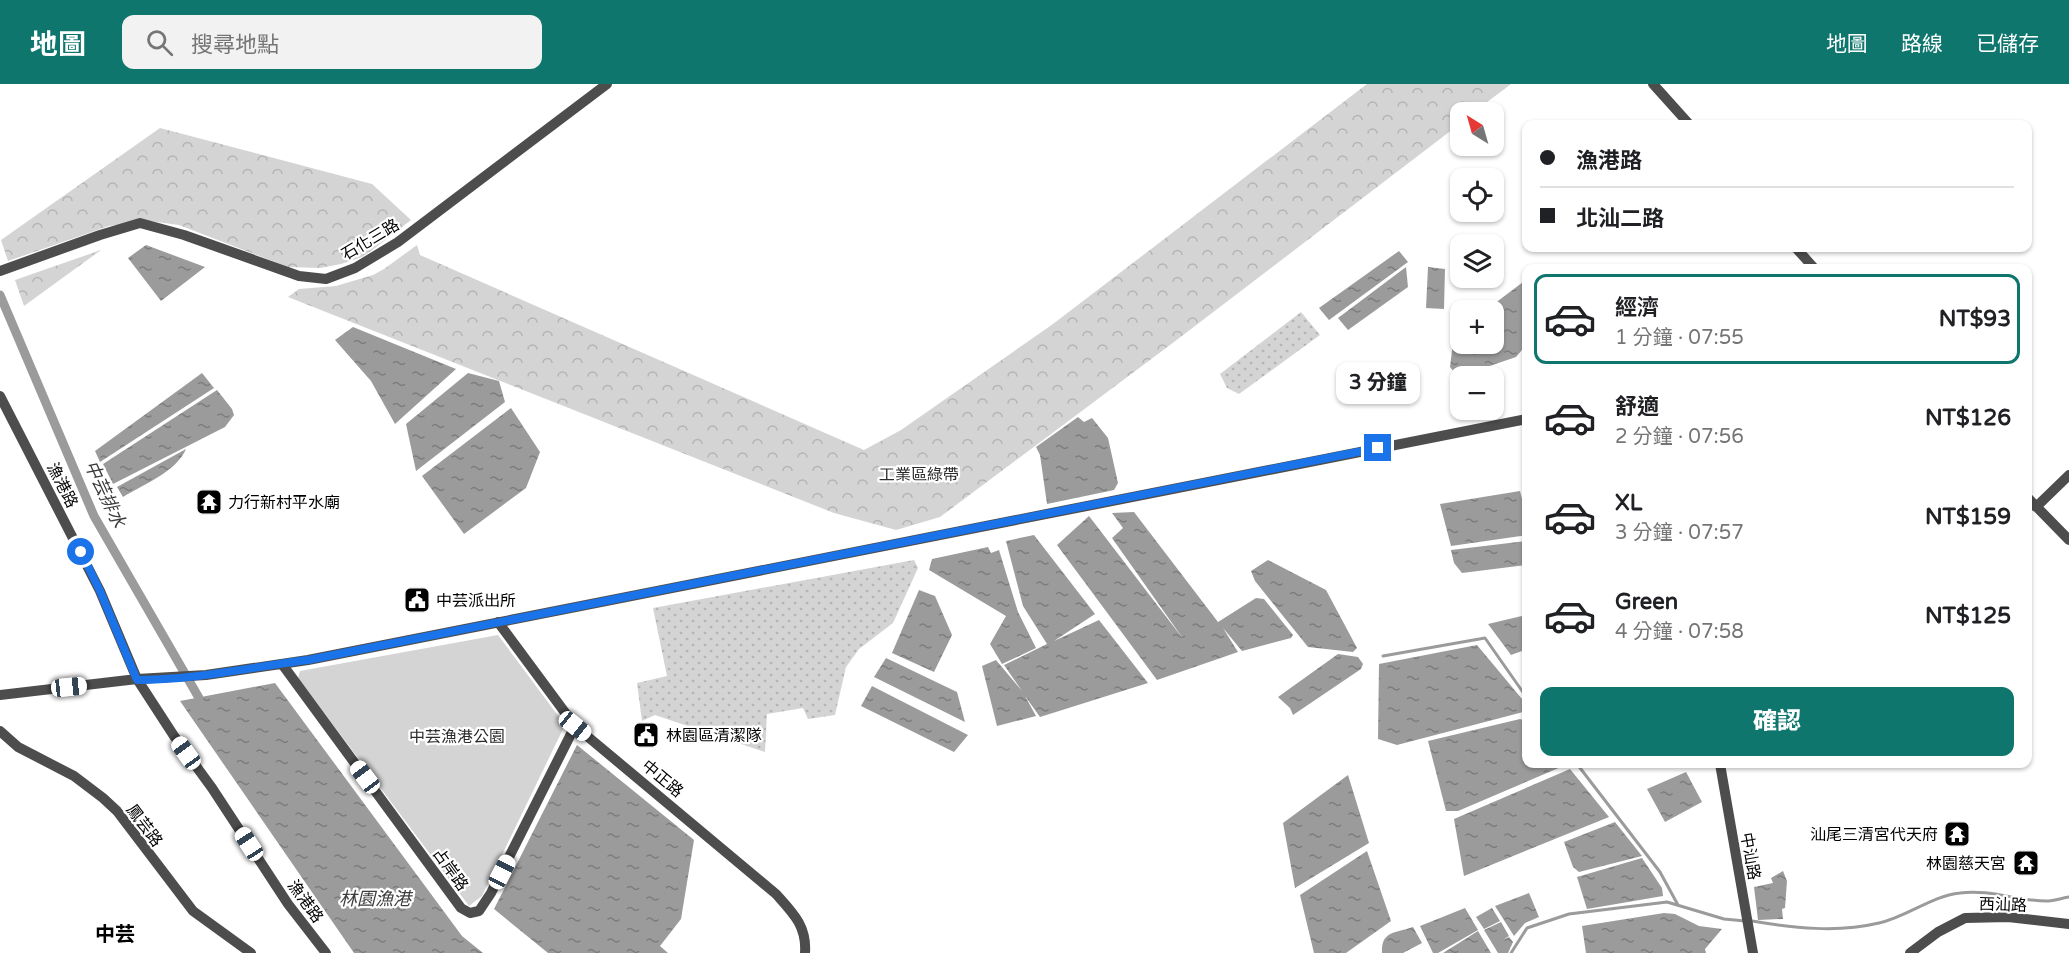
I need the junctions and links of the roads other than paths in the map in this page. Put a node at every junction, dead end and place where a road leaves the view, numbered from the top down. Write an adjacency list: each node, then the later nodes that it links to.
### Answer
1 (607, 84): 6 (street, 石化三路)
2 (1653, 84): 3 (street)
3 (1685, 120)
4 (1800, 252): 5 (street)
5 (1810, 264)
6 (4, 270)
7 (0, 396): 15 (street, 漁港路)
8 (1522, 420): 13 (street)
9 (2069, 476): 11 (street)
10 (2032, 502): 11 (street)
11 (2036, 507): 12 (street)
12 (2069, 540)
13 (498, 622): 14 (street); 17 (street, 中正路)
14 (282, 664): 15 (street); 17 (street, 占岸路)
15 (137, 680): 16 (street); 22 (street, 漁港路)
16 (0, 695)
17 (575, 726): 23 (street, 中正路)
18 (0, 731): 21 (street, 鳳芸路)
19 (1721, 768): 24 (street, 中汕路)
20 (2069, 924): 25 (street, 西汕路)
21 (251, 953)
22 (326, 953)
23 (806, 953)
24 (1753, 953)
25 (1910, 953)

